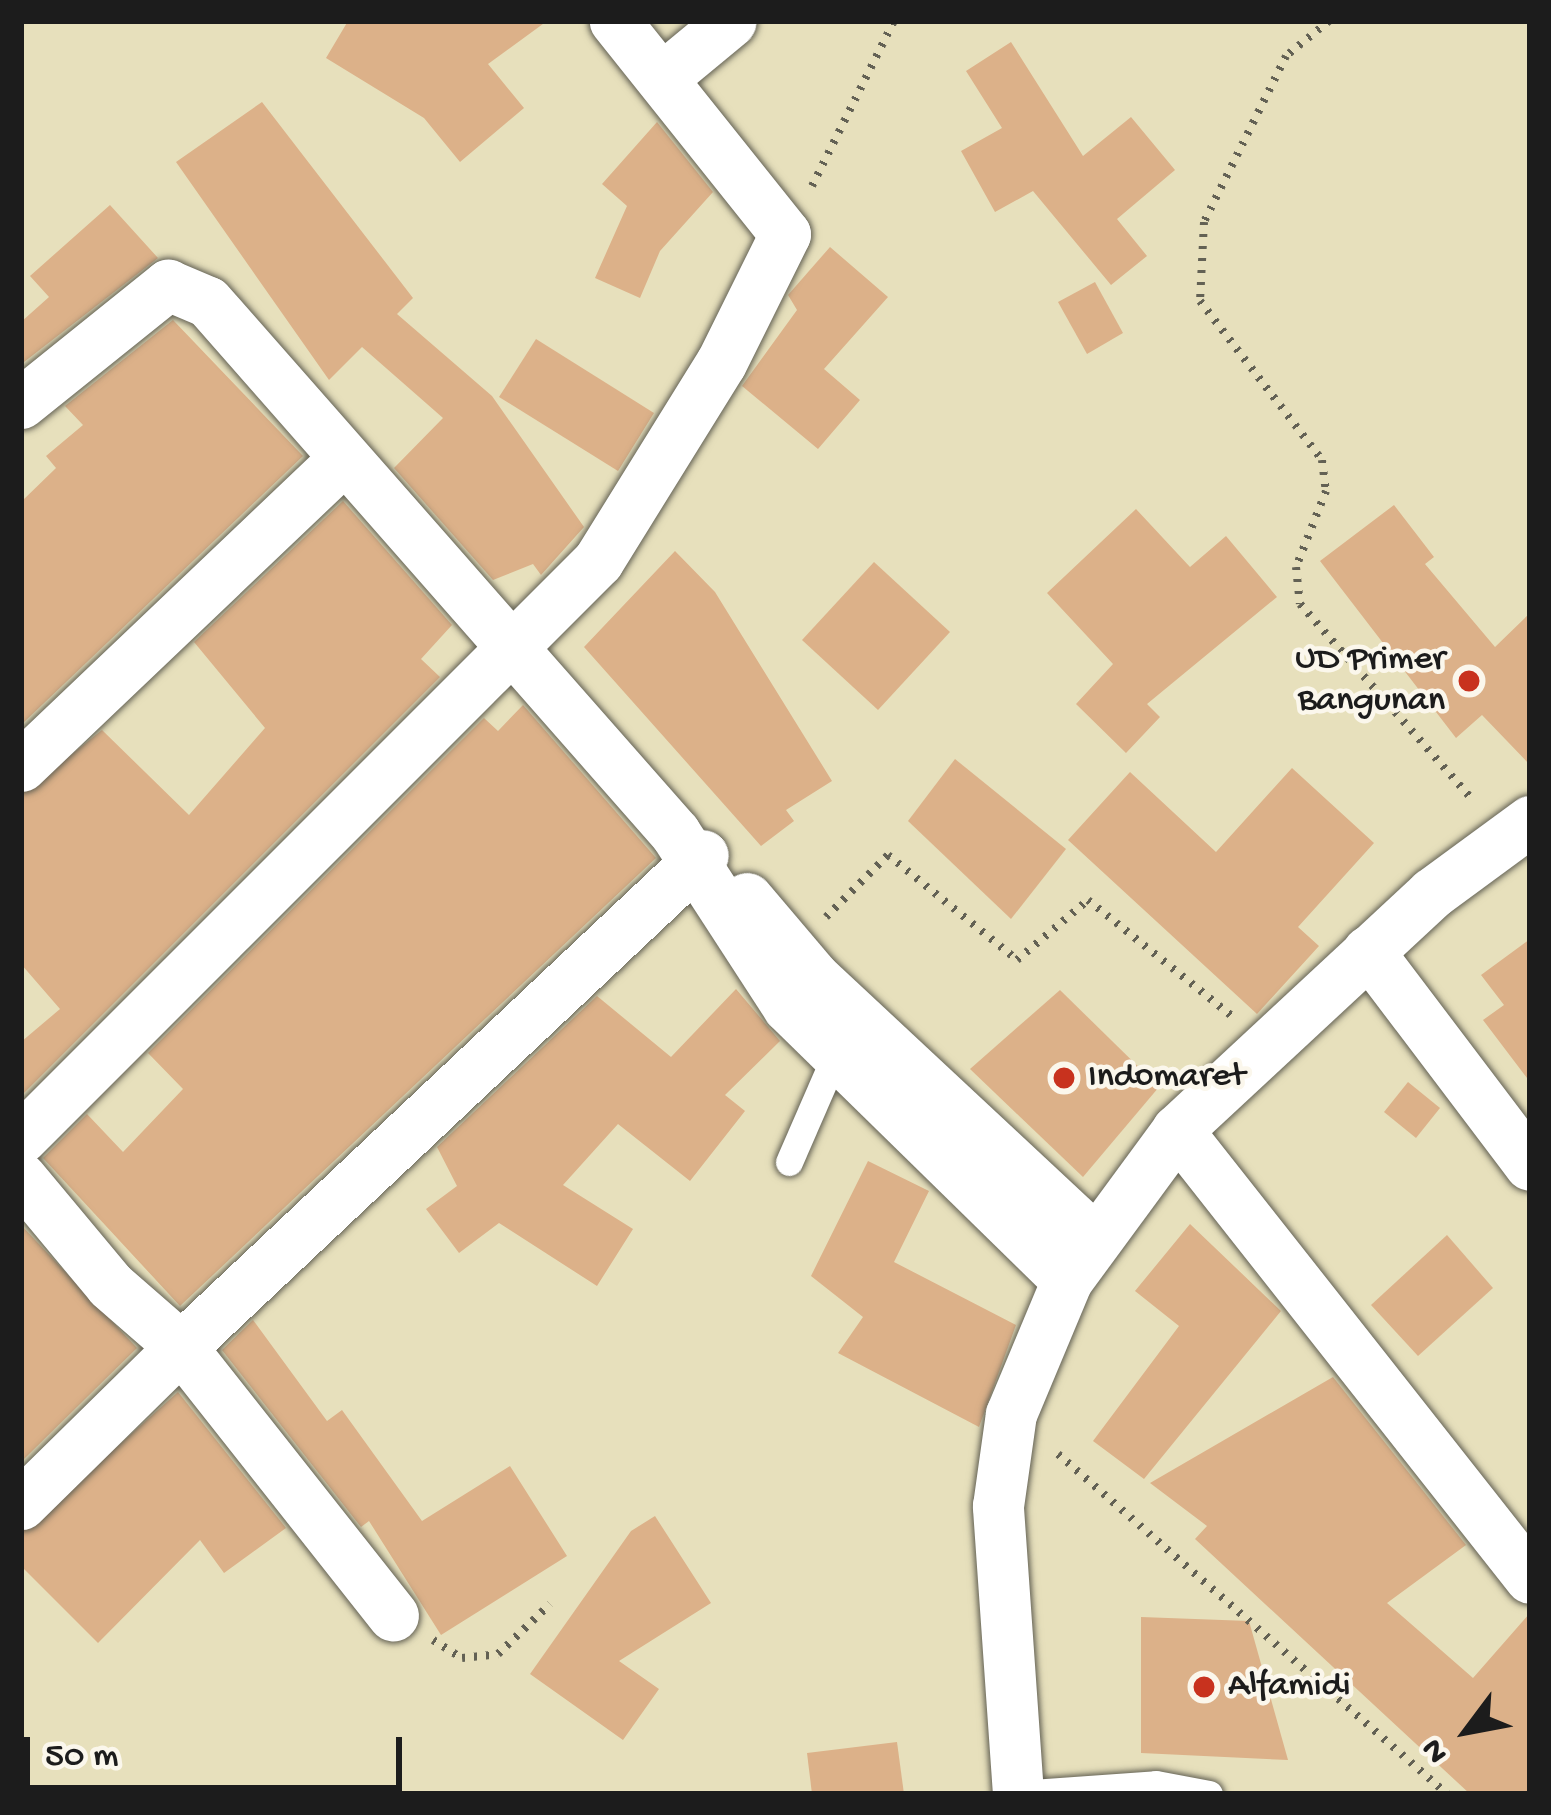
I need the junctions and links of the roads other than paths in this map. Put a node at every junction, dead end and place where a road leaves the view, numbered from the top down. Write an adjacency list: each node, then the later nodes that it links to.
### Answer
1 (615, 21): 3 (street)
2 (731, 21): 3 (street)
3 (662, 78): 6 (street)
4 (21, 403): 5 (street)
5 (344, 458): 6 (street); 7 (street)
6 (513, 646): 9 (street); 13 (street)
7 (21, 766)
8 (1518, 829): 10 (street)
9 (695, 855): 11 (street); 18 (street)
10 (1368, 951): 12 (street); 15 (street)
11 (849, 1038): 14 (lane); 17 (street)
12 (1177, 1130): 17 (street); 20 (street)
13 (21, 1138)
14 (789, 1162)
15 (1530, 1166)
16 (21, 1178): 18 (street)
17 (1081, 1260): 22 (street)
18 (181, 1347): 19 (street); 21 (street)
19 (21, 1504)
20 (1530, 1578)
21 (393, 1615)
22 (1018, 1794): 23 (lane)
23 (1209, 1794)

